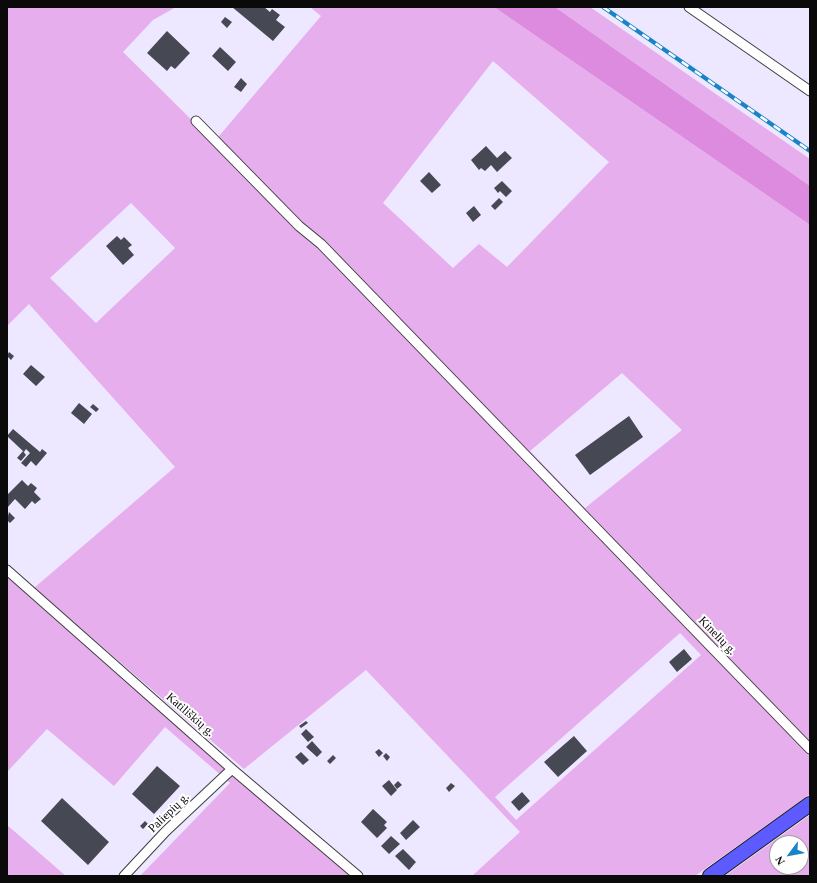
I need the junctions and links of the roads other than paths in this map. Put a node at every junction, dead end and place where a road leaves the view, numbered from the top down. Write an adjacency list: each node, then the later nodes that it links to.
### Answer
1 (689, 7): 2 (street)
2 (810, 91)
3 (196, 121): 5 (street, Kinelių g.)
4 (7, 570): 6 (street, Katiliškių g.)
5 (810, 749)
6 (232, 769): 8 (street, Katiliškių g.); 9 (street, Paliepių g.)
7 (810, 804): 10 (highway)
8 (352, 874)
9 (124, 876)
10 (710, 876)

